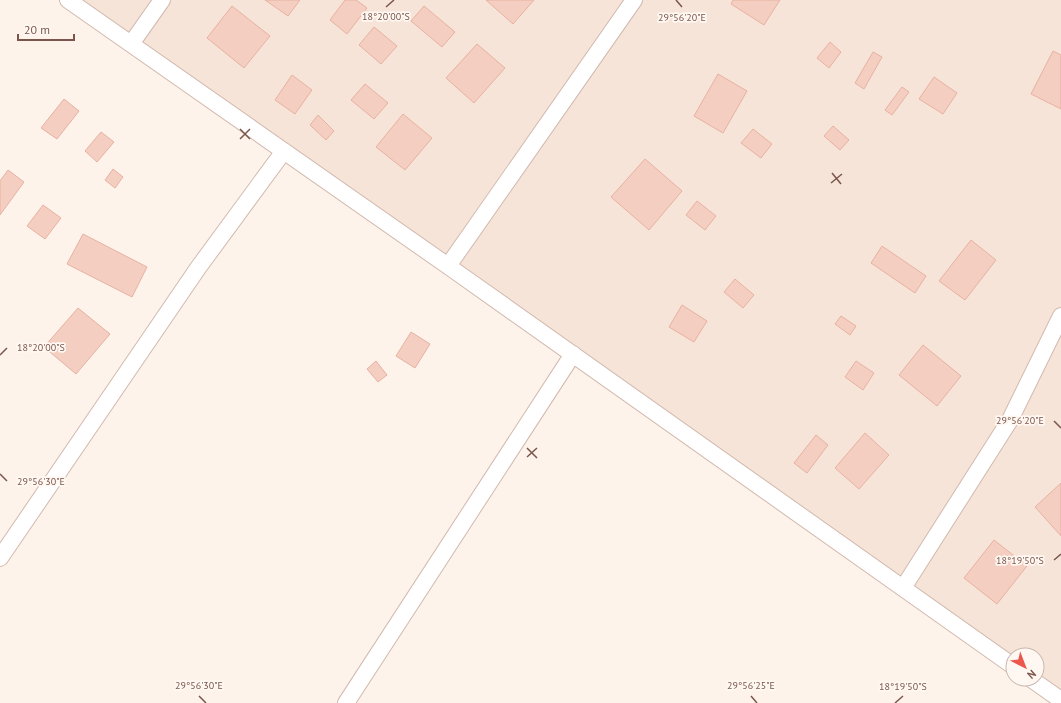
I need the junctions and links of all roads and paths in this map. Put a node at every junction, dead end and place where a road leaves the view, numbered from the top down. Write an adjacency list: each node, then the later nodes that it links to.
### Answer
1 (68, 0): 4 (street)
2 (162, 0): 4 (street)
3 (634, 0): 6 (street)
4 (131, 44): 5 (street)
5 (284, 151): 6 (street); 9 (street)
6 (448, 266): 8 (street)
7 (1061, 316): 10 (street)
8 (573, 354): 10 (street); 14 (street)
9 (0, 558)
10 (903, 588): 11 (street)
11 (1005, 660)
12 (1042, 687): 13 (street)
13 (1061, 700)
14 (346, 703)

